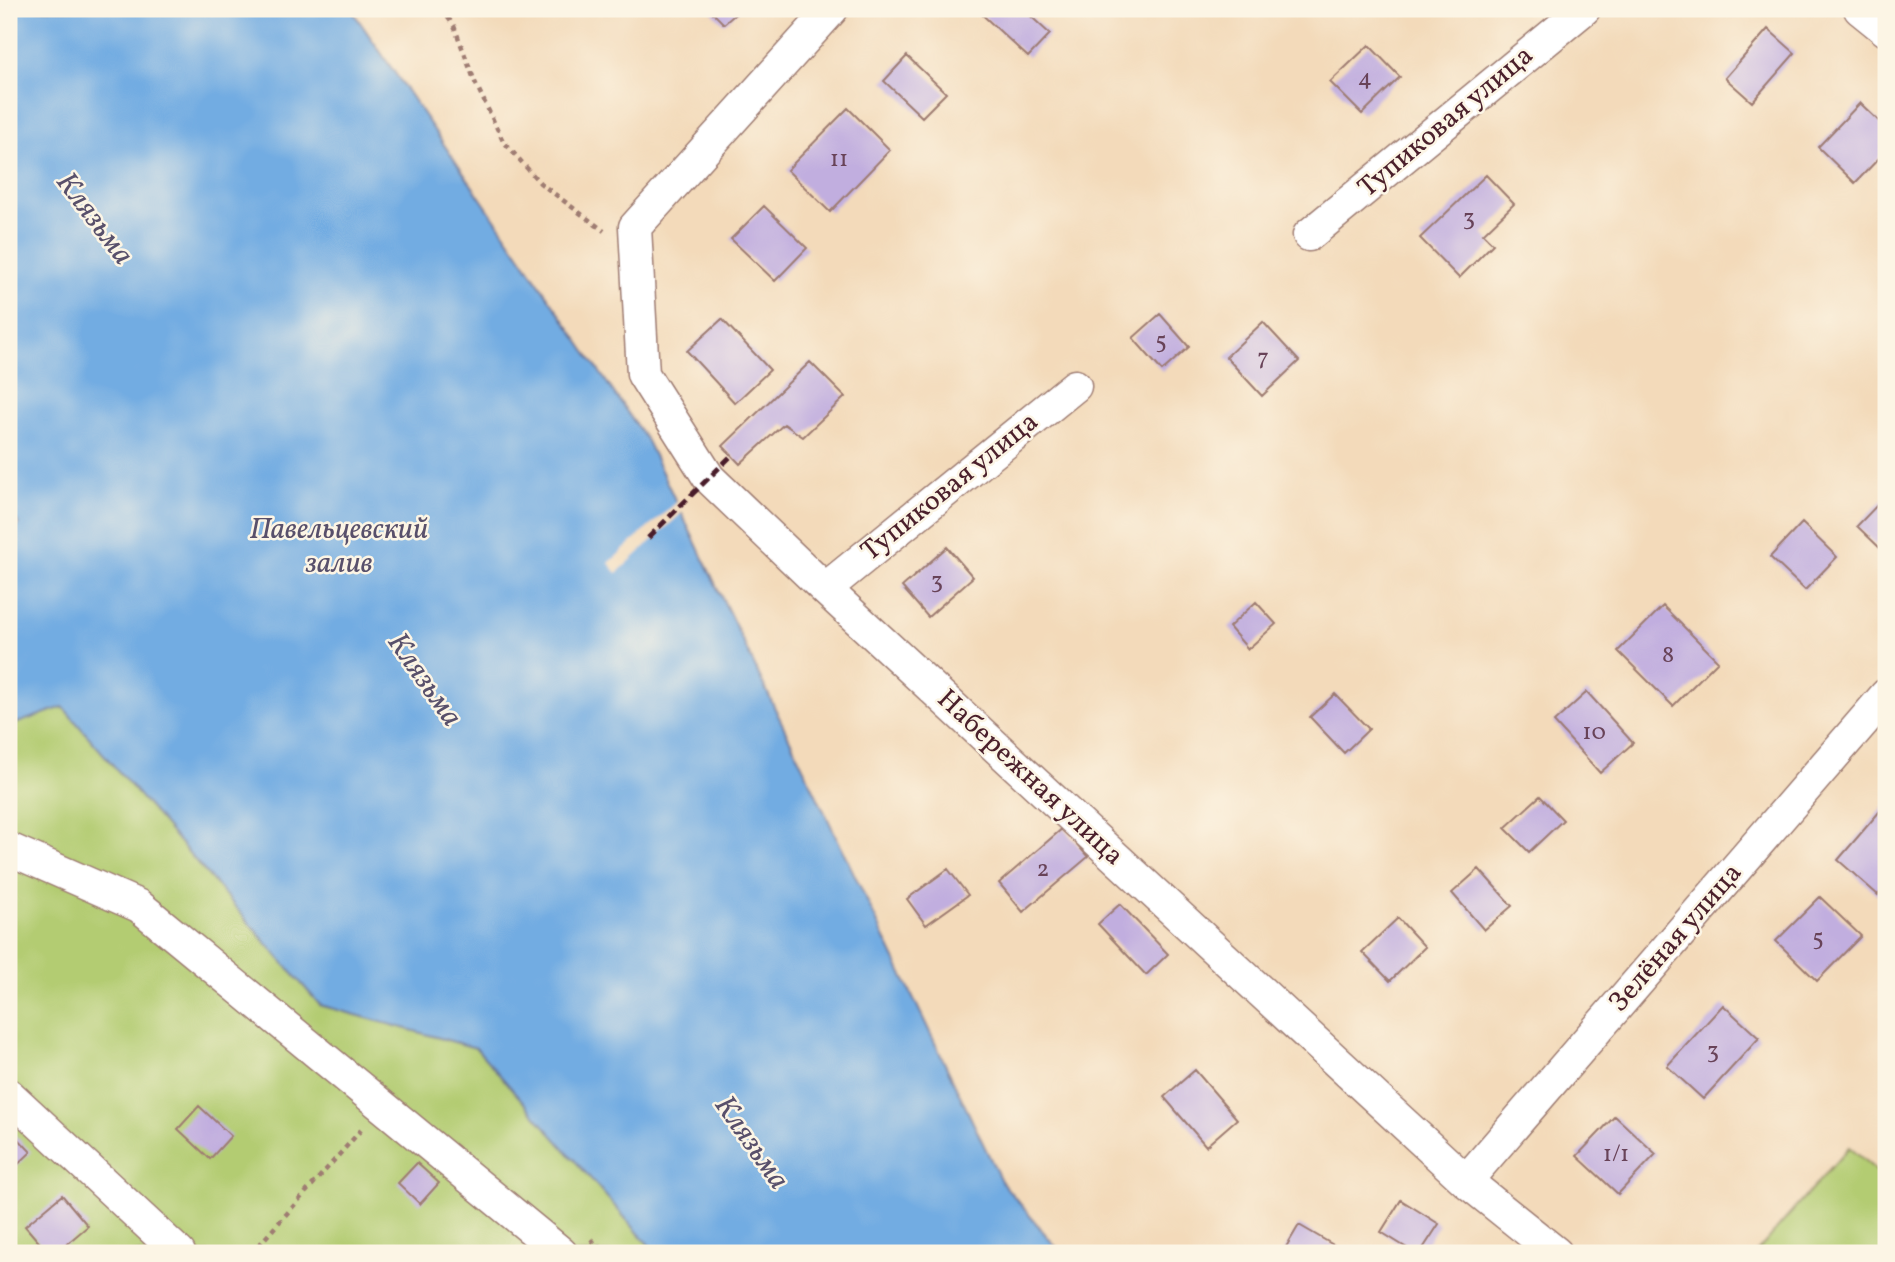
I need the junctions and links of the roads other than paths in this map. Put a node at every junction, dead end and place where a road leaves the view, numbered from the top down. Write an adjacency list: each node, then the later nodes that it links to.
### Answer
1 (832, 9): 7 (street, Набережная улица)
2 (1584, 9): 5 (street, Тупиковая улица)
3 (1860, 9): 4 (street)
4 (1886, 30)
5 (1309, 236)
6 (1075, 386): 7 (street, Тупиковая улица)
7 (825, 589): 11 (street, Набережная улица)
8 (1886, 695): 11 (street, Зелёная улица)
9 (9, 849): 13 (street)
10 (9, 1095): 12 (street)
11 (1466, 1181): 14 (street, Набережная улица)
12 (179, 1253)
13 (561, 1253)
14 (1556, 1253)

